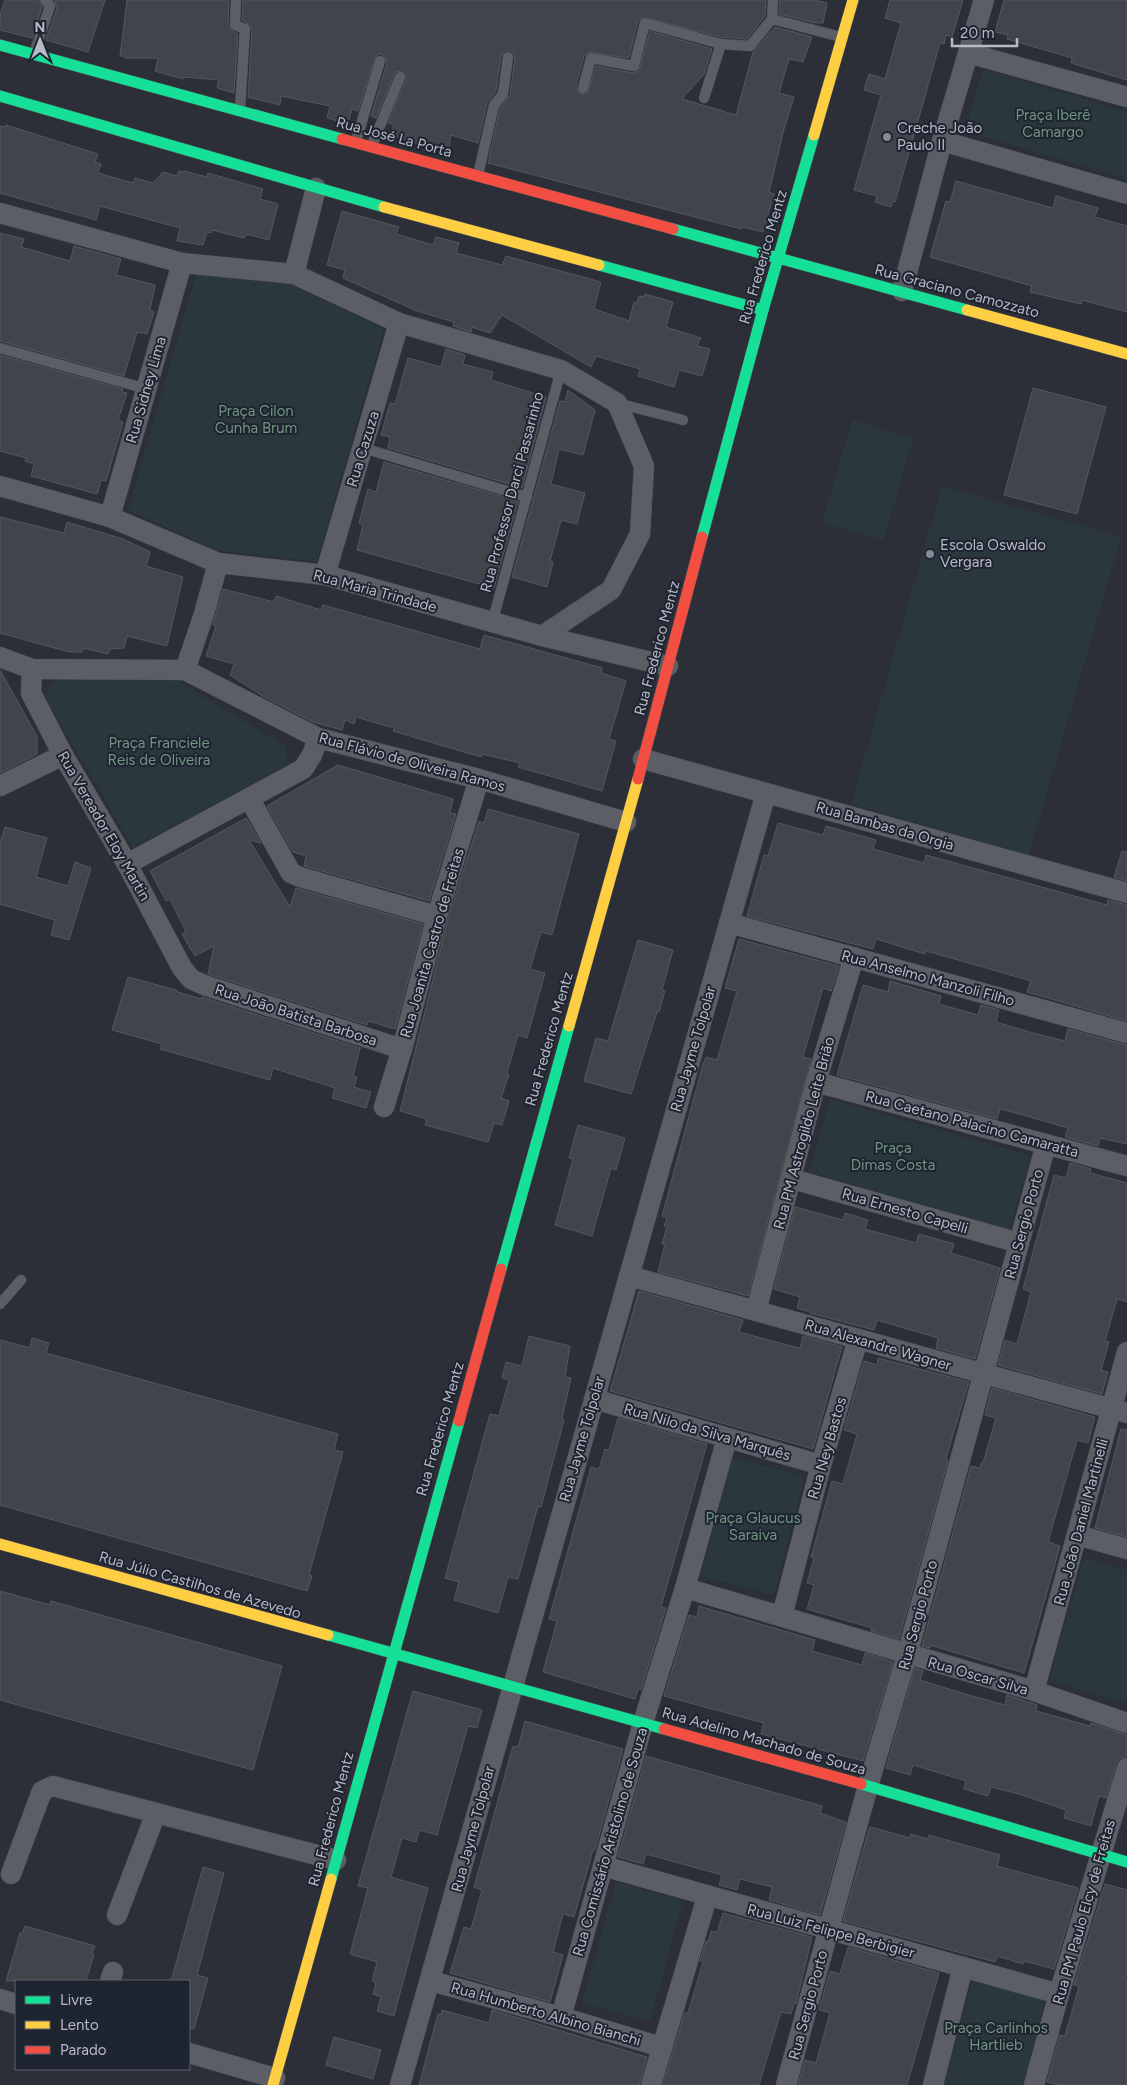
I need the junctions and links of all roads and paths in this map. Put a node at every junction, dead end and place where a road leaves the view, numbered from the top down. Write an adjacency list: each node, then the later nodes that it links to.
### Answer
1 (45, 0): 11 (lane)
2 (236, 0): 19 (lane)
3 (773, 0): 6 (lane)
4 (852, 0): 7 (street, Rua Frederico Mentz)
5 (984, 0): 10 (street)
6 (772, 19): 7 (lane); 8 (lane)
7 (842, 37): 27 (street, Rua Frederico Mentz)
8 (721, 44): 15 (lane); 18 (lane)
9 (0, 45): 11 (street, Rua José La Porta)
10 (968, 53): 17 (street); 20 (street)
11 (34, 54): 19 (street, Rua José La Porta)
12 (508, 57): 23 (lane)
13 (380, 61): 21 (lane)
14 (400, 77): 22 (lane)
15 (583, 88)
16 (0, 96): 24 (street)
17 (1127, 97)
18 (704, 98)
19 (240, 110): 21 (street, Rua José La Porta)
20 (942, 141): 25 (street); 30 (street)
21 (355, 142): 22 (street, Rua José La Porta)
22 (372, 146): 23 (street, Rua José La Porta)
23 (478, 175): 27 (street, Rua José La Porta)
24 (316, 188): 29 (street); 31 (street)
25 (1127, 194)
26 (0, 213): 28 (street)
27 (779, 257): 30 (street, Rua Graciano Camozzato); 31 (street, Rua Frederico Mentz)
28 (182, 262): 29 (street); 36 (street, Rua Sidney Lima)
29 (294, 274): 32 (street)
30 (902, 291): 34 (street, Rua Graciano Camozzato)
31 (763, 310): 48 (street, Rua Frederico Mentz)
32 (399, 324): 35 (street); 39 (street, Rua Cazuza)
33 (0, 348): 36 (lane)
34 (1127, 354)
35 (561, 370): 37 (street); 41 (lane, Rua Professor Darci Passarinho)
36 (147, 389): 42 (street, Rua Sidney Lima)
37 (617, 403): 38 (lane); 46 (street)
38 (683, 420)
39 (363, 448): 41 (lane); 44 (street, Rua Cazuza)
40 (0, 486): 42 (street, Rua Maria Trindade)
41 (527, 497): 45 (lane, Rua Professor Darci Passarinho)
42 (110, 517): 43 (street, Rua Maria Trindade)
43 (218, 563): 44 (street, Rua Maria Trindade); 50 (street)
44 (325, 575): 45 (street, Rua Maria Trindade)
45 (492, 623): 46 (street, Rua Maria Trindade)
46 (542, 636): 48 (street, Rua Maria Trindade)
47 (0, 657): 49 (street, Rua Flávio de Oliveira Ramos)
48 (668, 666): 53 (street, Rua Frederico Mentz)
49 (32, 669): 50 (street, Rua Flávio de Oliveira Ramos); 52 (street, Rua Vereador Eloy Martin)
50 (185, 670): 51 (street, Rua Flávio de Oliveira Ramos)
51 (318, 738): 54 (street, Rua Flávio de Oliveira Ramos); 57 (street)
52 (63, 756): 55 (street); 59 (street, Rua Vereador Eloy Martin)
53 (643, 759): 56 (street, Rua Bambas da Orgia); 58 (street, Rua Frederico Mentz)
54 (479, 779): 58 (street, Rua Flávio de Oliveira Ramos); 61 (street, Rua Joanita Castro de Freitas)
55 (0, 786)
56 (766, 793): 60 (street, Rua Bambas da Orgia); 62 (street, Rua Jayme Tolpolar)
57 (249, 798): 59 (street); 61 (street)
58 (626, 822): 89 (street, Rua Frederico Mentz)
59 (127, 864): 64 (street, Rua Vereador Eloy Martin)
60 (1127, 893)
61 (437, 916): 66 (street, Rua Joanita Castro de Freitas)
62 (729, 923): 63 (street, Rua Anselmo Manzoli Filho); 73 (street, Rua Jayme Tolpolar)
63 (854, 957): 65 (street, Rua Anselmo Manzoli Filho); 67 (street, Rua PM Astrogildo Leite Brião)
64 (191, 979): 66 (street, Rua João Batista Barbosa)
65 (1127, 1033)
66 (402, 1049): 68 (street, Rua Joanita Castro de Freitas)
67 (816, 1082): 69 (street, Rua Caetano Palacino Camaratta); 71 (street, Rua PM Astrogildo Leite Brião)
68 (384, 1107)
69 (1046, 1144): 70 (street, Rua Caetano Palacino Camaratta); 72 (street, Rua Sergio Porto)
70 (1127, 1166)
71 (792, 1179): 72 (street, Rua Ernesto Capelli); 76 (street, Rua PM Astrogildo Leite Brião)
72 (1019, 1243): 79 (street, Rua Sergio Porto)
73 (629, 1276): 76 (street, Rua Alexandre Wagner); 80 (street, Rua Jayme Tolpolar)
74 (21, 1280): 75 (lane)
75 (0, 1304)
76 (756, 1310): 77 (street, Rua Alexandre Wagner)
77 (858, 1339): 79 (street, Rua Alexandre Wagner); 83 (street, Rua Ney Bastos)
78 (1127, 1352): 81 (street, Rua João Daniel Martinelli)
79 (984, 1374): 81 (street, Rua Alexandre Wagner); 90 (street, Rua Sergio Porto)
80 (594, 1400): 82 (street, Rua Nilo da Silva Marquês); 91 (street, Rua Jayme Tolpolar)
81 (1119, 1411): 84 (street, Rua João Daniel Martinelli)
82 (727, 1438): 83 (street, Rua Nilo da Silva Marquês); 87 (street, Rua Comissário Aristolino de Souza)
83 (821, 1465): 88 (street, Rua Ney Bastos)
84 (1077, 1535): 86 (street); 92 (street, Rua João Daniel Martinelli)
85 (0, 1544): 89 (street, Rua Júlio Castilhos de Azevedo)
86 (1127, 1549)
87 (685, 1588): 88 (street, Rua Oscar Silva); 93 (street, Rua Comissário Aristolino de Souza)
88 (782, 1616): 90 (street, Rua Oscar Silva)
89 (392, 1655): 91 (street, Rua Adelino Machado de Souza); 99 (street, Rua Frederico Mentz)
90 (907, 1655): 92 (street, Rua Oscar Silva); 96 (street, Rua Sergio Porto)
91 (512, 1688): 93 (street, Rua Adelino Machado de Souza); 107 (street, Rua Jayme Tolpolar)
92 (1034, 1691): 94 (street, Rua Oscar Silva)
93 (643, 1723): 96 (street, Rua Adelino Machado de Souza); 101 (street, Rua Comissário Aristolino de Souza)
94 (1127, 1723)
95 (1127, 1768): 98 (street, Rua PM Paulo Elcy de Freitas)
96 (868, 1786): 98 (street, Rua Adelino Machado de Souza); 105 (street, Rua Sergio Porto)
97 (156, 1813): 99 (street); 102 (street); 104 (street)
98 (1101, 1853): 100 (street, Rua Adelino Machado de Souza); 108 (street, Rua PM Paulo Elcy de Freitas)
99 (336, 1860): 114 (street, Rua Frederico Mentz)
100 (1127, 1862)
101 (603, 1866): 103 (street, Rua Luiz Felippe Berbigier); 111 (street, Rua Comissário Aristolino de Souza)
102 (11, 1874)
103 (707, 1897): 105 (street, Rua Luiz Felippe Berbigier); 112 (street)
104 (116, 1915)
105 (828, 1930): 106 (street, Rua Luiz Felippe Berbigier); 117 (street, Rua Sergio Porto)
106 (963, 1967): 108 (street, Rua Luiz Felippe Berbigier); 118 (street)
107 (431, 1981): 111 (street, Rua Humberto Albino Bianchi); 115 (street, Rua Jayme Tolpolar)
108 (1059, 1994): 119 (street, Rua PM Paulo Elcy de Freitas)
109 (0, 1999): 110 (street)
110 (15, 2004)
111 (561, 2016): 112 (street, Rua Humberto Albino Bianchi)
112 (661, 2047): 116 (street)
113 (190, 2053): 114 (street)
114 (274, 2081)
115 (400, 2085)
116 (651, 2085)
117 (786, 2085)
118 (933, 2085)
119 (1034, 2085)

